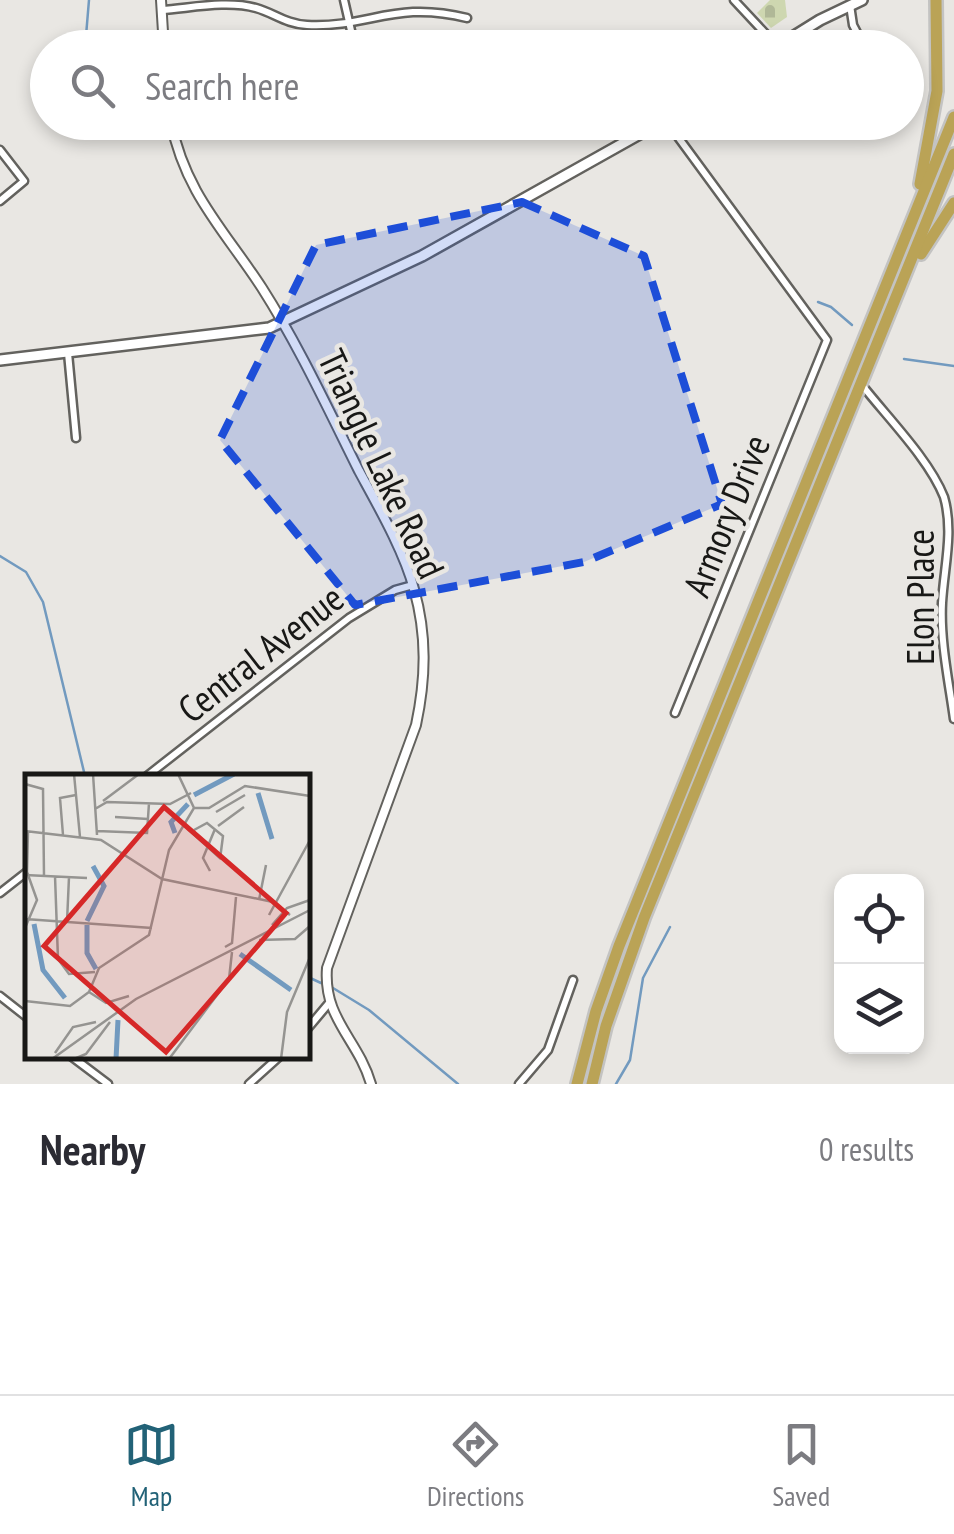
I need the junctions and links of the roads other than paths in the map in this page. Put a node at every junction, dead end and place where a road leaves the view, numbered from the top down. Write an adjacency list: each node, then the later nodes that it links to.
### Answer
1 (344, 0): 10 (street)
2 (450, 0): 8 (street)
3 (734, 0): 13 (street)
4 (862, 0): 6 (main road)
5 (936, 0): 24 (highway)
6 (849, 2): 14 (main road); 15 (street)
7 (161, 5): 10 (street); 11 (street)
8 (450, 12): 9 (street); 10 (street)
9 (467, 18)
10 (349, 19): 12 (street)
11 (163, 30)
12 (352, 30)
13 (761, 30)
14 (804, 30)
15 (856, 30)
16 (954, 117): 24 (highway)
17 (176, 140): 26 (street, Triangle Lake Road)
18 (631, 140): 26 (main road)
19 (677, 140): 32 (street, Armory Drive)
20 (0, 150): 22 (street)
21 (954, 154): 25 (highway)
22 (0, 201)
23 (954, 202): 25 (highway)
24 (896, 258): 49 (highway)
25 (889, 316): 29 (highway)
26 (282, 323): 27 (main road); 31 (street, Triangle Lake Road)
27 (68, 352): 28 (main road); 30 (street)
28 (0, 360)
29 (861, 384): 33 (street, Elon Place); 50 (highway)
30 (76, 438)
31 (414, 585): 34 (street, Central Avenue); 40 (street, Triangle Lake Road)
32 (675, 712)
33 (954, 719)
34 (150, 774)
35 (25, 874): 37 (street)
36 (0, 880): 37 (street)
37 (3, 891)
38 (573, 980): 48 (street)
39 (0, 996): 41 (street)
40 (329, 1003): 42 (street); 47 (street)
41 (25, 1016)
42 (310, 1026)
43 (74, 1059): 45 (street)
44 (277, 1059): 46 (street)
45 (108, 1084)
46 (250, 1084)
47 (371, 1084)
48 (519, 1084)
49 (574, 1084)
50 (593, 1084)

